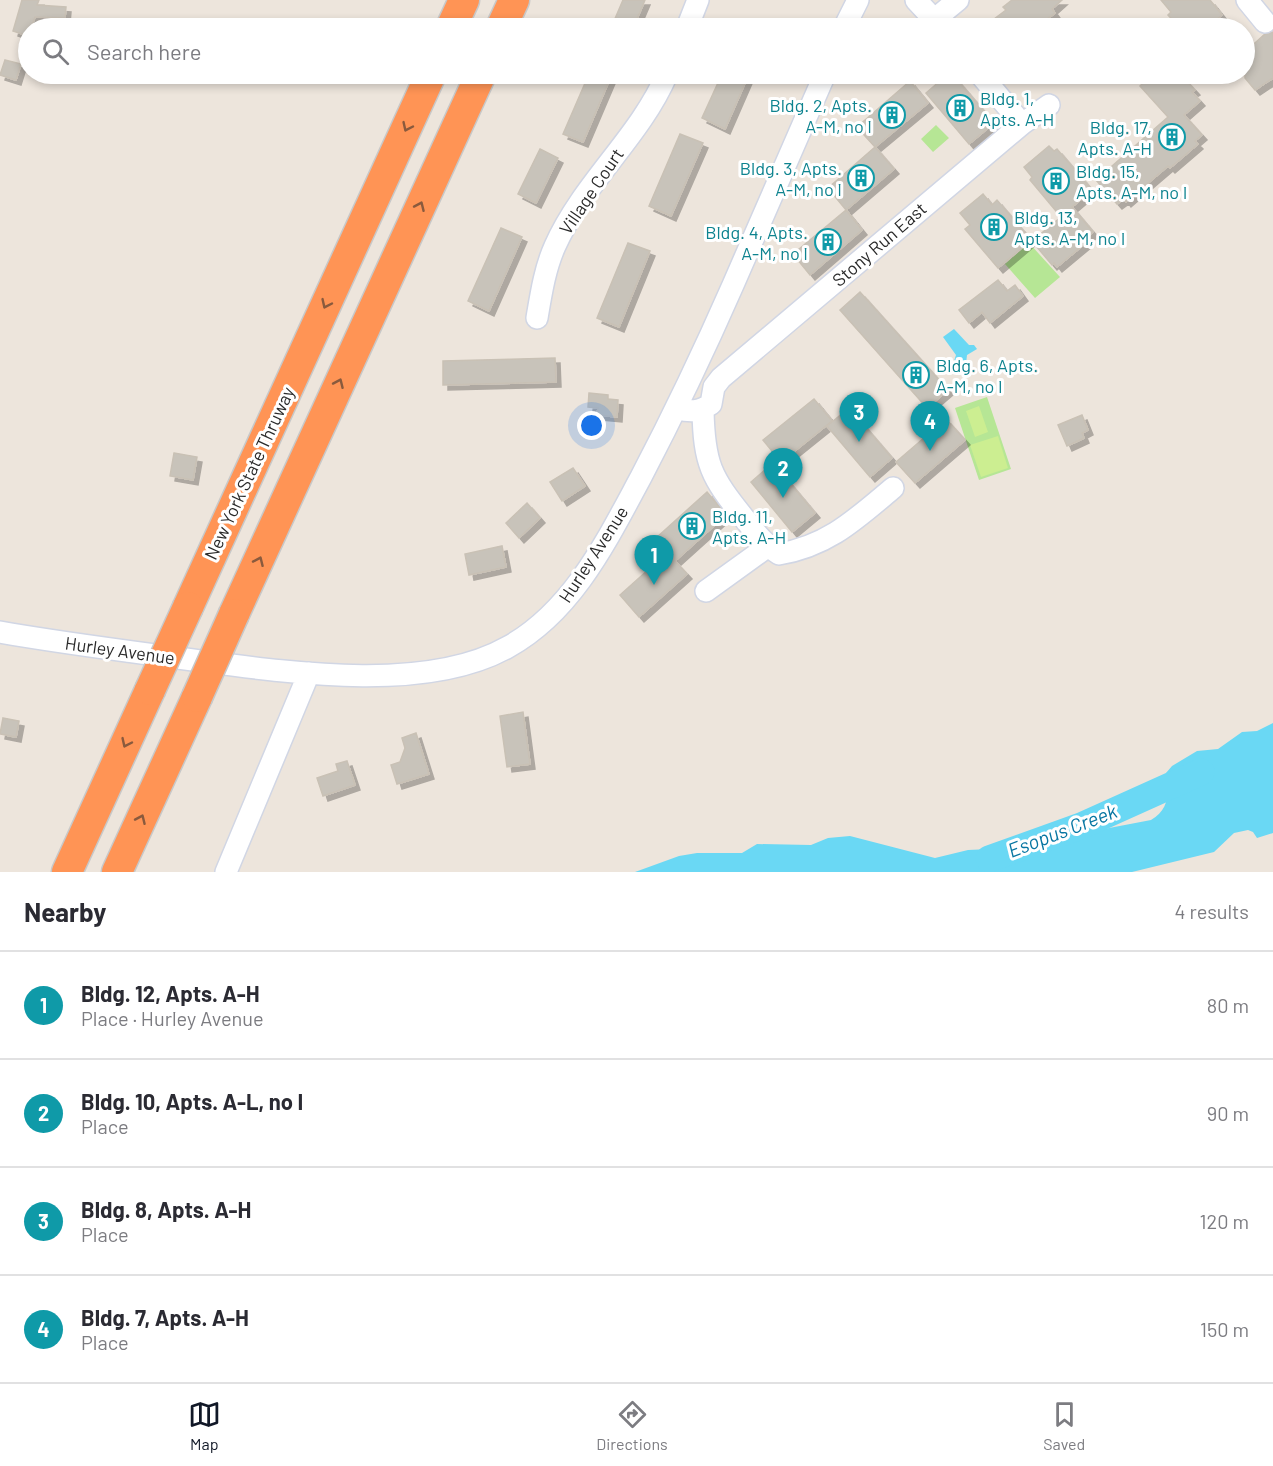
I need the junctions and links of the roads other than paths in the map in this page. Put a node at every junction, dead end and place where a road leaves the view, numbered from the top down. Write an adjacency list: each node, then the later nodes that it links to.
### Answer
1 (464, 0): 8 (highway)
2 (514, 0): 9 (highway)
3 (698, 0): 10 (street)
4 (858, 0): 11 (street)
5 (916, 0): 12 (street)
6 (958, 0): 13 (street)
7 (1247, 0): 14 (street)
8 (456, 18)
9 (506, 18)
10 (691, 18)
11 (849, 18)
12 (932, 18)
13 (943, 18)
14 (1265, 22)
15 (426, 84): 32 (highway, New York State Thruway, one-way to 32, bridge)
16 (475, 84): 33 (highway, one-way to 16, bridge)
17 (662, 84): 22 (street, Village Court)
18 (821, 84): 23 (street, Hurley Avenue)
19 (989, 84): 21 (street)
20 (1049, 105): 21 (street, Stony Run East)
21 (1022, 123): 24 (street, Stony Run East)
22 (537, 318)
23 (691, 381): 24 (street); 25 (street, Hurley Avenue)
24 (714, 387): 26 (street, Stony Run East)
25 (677, 409): 26 (street); 31 (street, Hurley Avenue)
26 (703, 410): 28 (street)
27 (893, 488): 28 (street)
28 (767, 547): 29 (street)
29 (706, 591)
30 (0, 632): 31 (street, Hurley Avenue)
31 (309, 673): 34 (street)
32 (67, 872)
33 (117, 872)
34 (226, 872)

